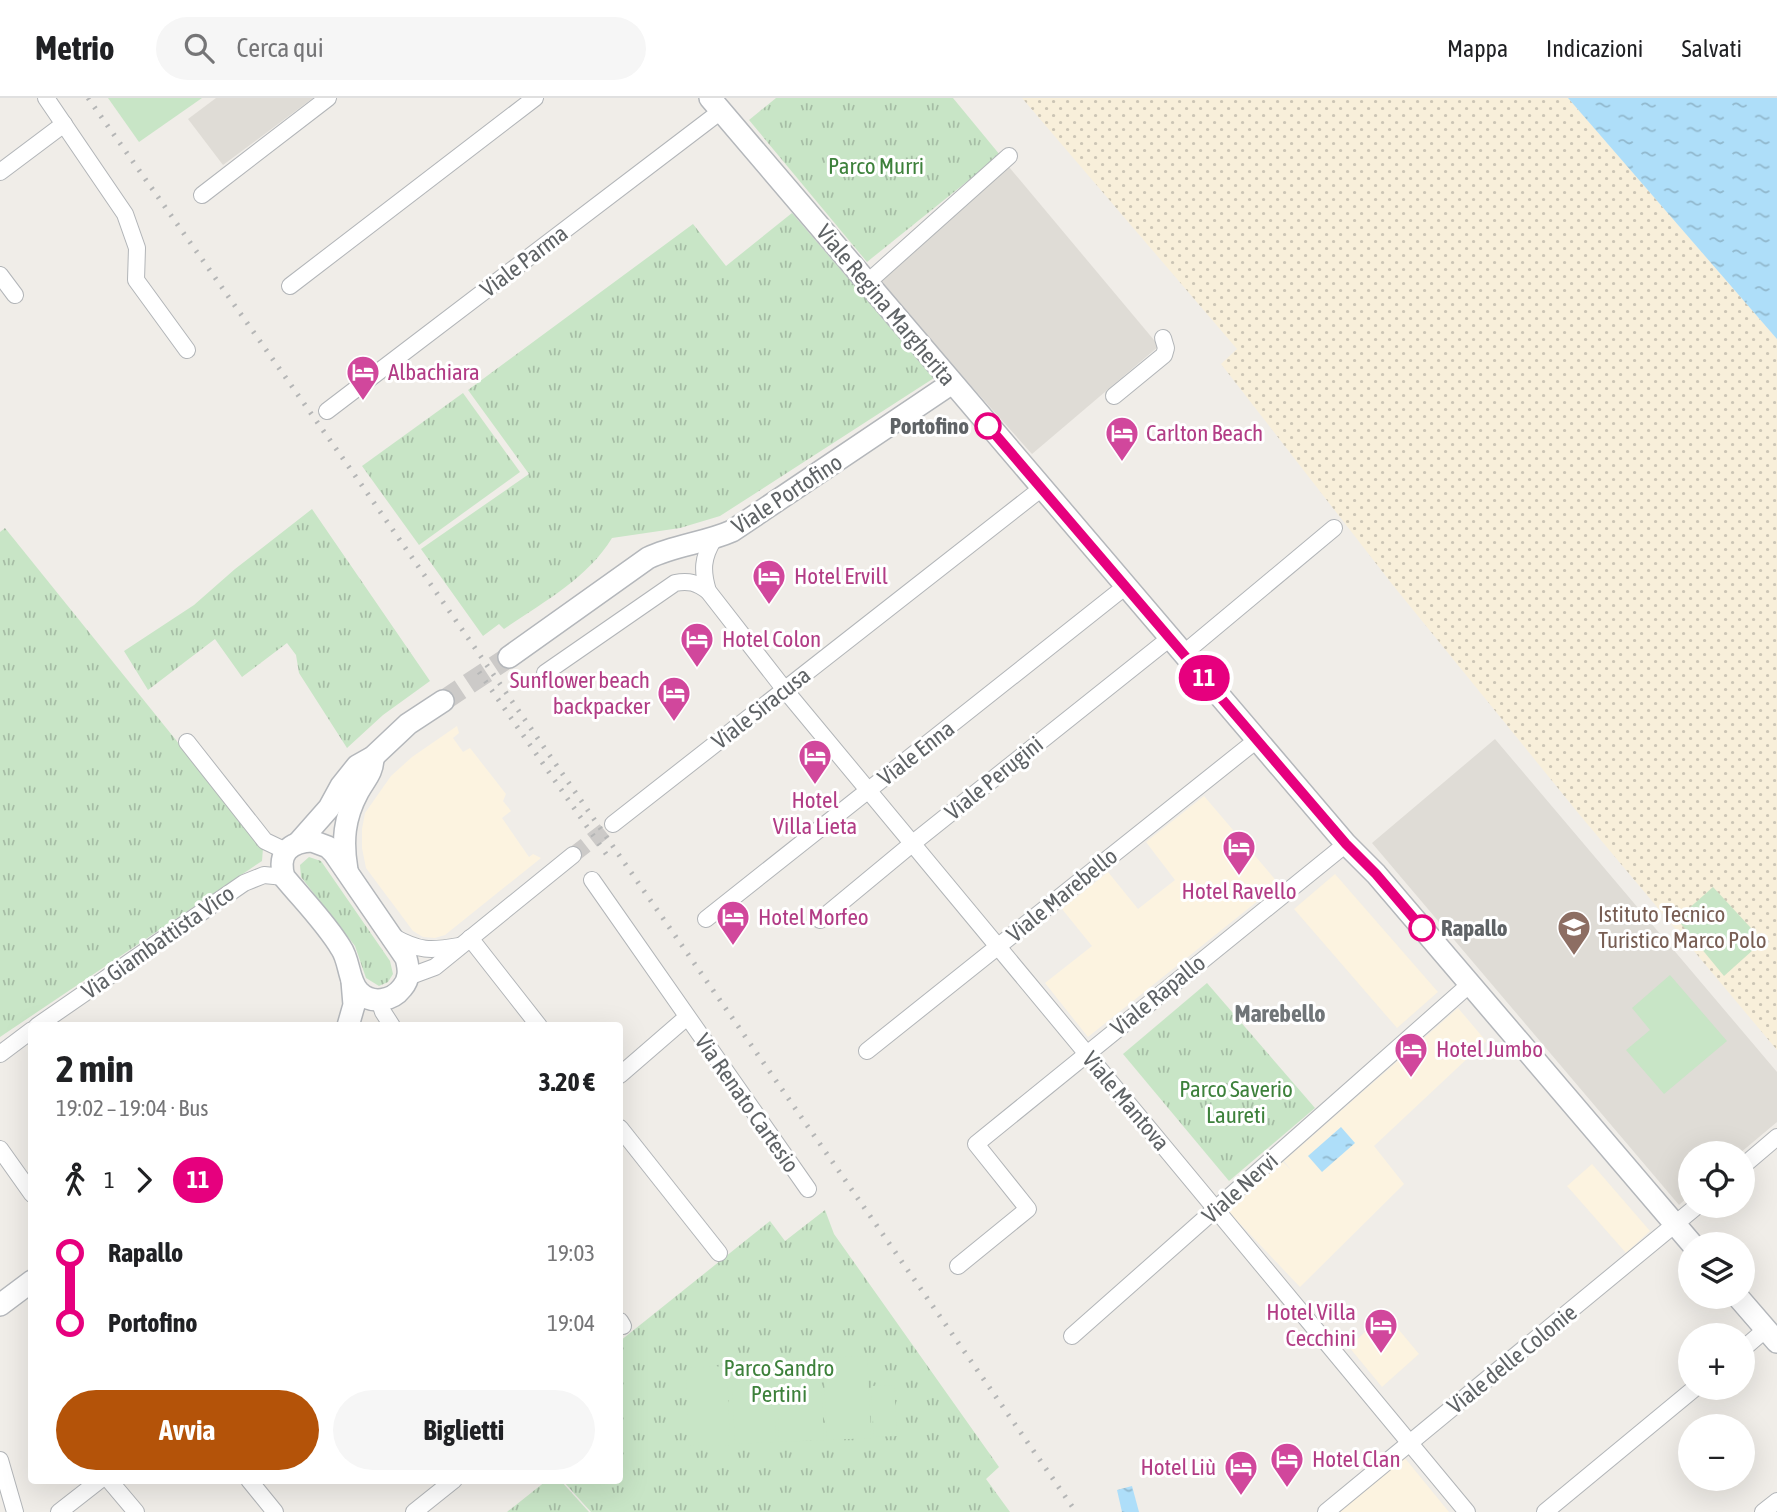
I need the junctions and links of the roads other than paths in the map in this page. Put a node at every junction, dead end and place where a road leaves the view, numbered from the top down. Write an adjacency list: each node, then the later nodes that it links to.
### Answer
1 (46, 98): 5 (street)
2 (328, 98): 8 (street)
3 (536, 98): 11 (street)
4 (716, 105): 10 (street, Viale Regina Margherita); 17 (street, Viale Parma)
5 (64, 124): 7 (street); 14 (street)
6 (1009, 156): 10 (street)
7 (0, 172)
8 (202, 195)
9 (0, 275): 12 (street)
10 (867, 282): 15 (street, Viale Regina Margherita)
11 (290, 286)
12 (15, 295)
13 (1163, 338): 16 (street)
14 (187, 350)
15 (952, 383): 18 (street, Viale Regina Margherita); 20 (street, Viale Portofino)
16 (1114, 396)
17 (327, 411)
18 (1042, 488): 21 (street, Viale Regina Margherita); 26 (street, Viale Siracusa)
19 (1334, 528): 23 (street, Viale Perugini)
20 (714, 539): 22 (street); 24 (street, Viale Portofino)
21 (1126, 586): 23 (street, Viale Regina Margherita); 31 (street, Viale Enna)
22 (708, 591): 25 (street); 26 (street, Viale Mantova)
23 (1177, 646): 28 (street, Viale Regina Margherita); 33 (street, Viale Perugini)
24 (509, 657)
25 (545, 673)
26 (785, 690): 31 (street, Viale Mantova); 32 (street, Viale Siracusa)
27 (443, 701): 30 (street)
28 (1258, 739): 34 (street, Viale Regina Margherita); 44 (street, Viale Marebello)
29 (187, 743): 35 (street)
30 (373, 757): 35 (street); 37 (street)
31 (870, 790): 33 (street, Viale Mantova); 40 (street, Viale Enna)
32 (613, 824)
33 (913, 843): 41 (street, Viale Perugini); 44 (street, Viale Mantova)
34 (1346, 844): 47 (street, Viale Regina Margherita); 57 (street, Viale Rapallo)
35 (293, 846): 37 (street); 38 (street)
36 (573, 855): 43 (street)
37 (347, 871): 42 (street)
38 (284, 877): 46 (street); 50 (street, Via Giambattista Vico)
39 (592, 880): 49 (street, Via Renato Cartesio)
40 (705, 919)
41 (820, 920)
42 (390, 935): 43 (street); 45 (street)
43 (466, 942): 45 (street); 54 (street)
44 (997, 947): 56 (street, Viale Marebello); 57 (street, Viale Mantova)
45 (408, 977): 48 (street)
46 (352, 981): 48 (street); 51 (street)
47 (1471, 984): 66 (street, Viale Nervi); 68 (street, Viale Regina Margherita)
48 (382, 999): 52 (street); 53 (street)
49 (687, 1017): 59 (street); 65 (street, Via Renato Cartesio)
50 (43, 1022)
51 (349, 1022)
52 (362, 1022)
53 (390, 1022)
54 (536, 1022)
55 (28, 1033): 58 (street)
56 (867, 1051)
57 (1086, 1053): 66 (street, Viale Mantova); 71 (street, Viale Rapallo)
58 (0, 1054)
59 (623, 1072)
60 (623, 1132): 70 (street)
61 (1777, 1137): 63 (street)
62 (0, 1149): 64 (street)
63 (1755, 1156)
64 (28, 1188)
65 (808, 1189)
66 (1217, 1209): 75 (street, Viale Nervi); 79 (street, Viale Mantova)
67 (1683, 1218): 68 (street, Viale delle Colonie)
68 (1675, 1225): 69 (street, Viale Regina Margherita); 79 (street, Viale delle Colonie)
69 (1681, 1232)
70 (719, 1253)
71 (958, 1266)
72 (28, 1284): 73 (street)
73 (0, 1305)
74 (1748, 1309): 76 (street)
75 (1072, 1336)
76 (1772, 1336): 77 (street)
77 (1755, 1344)
78 (1680, 1400): 93 (street)
79 (1409, 1443): 91 (street, Viale delle Colonie); 92 (street, Viale Mantova)
80 (0, 1460): 86 (street)
81 (95, 1484): 87 (street)
82 (112, 1484): 88 (street)
83 (252, 1484): 89 (street)
84 (447, 1484): 90 (street)
85 (1777, 1501): 94 (street)
86 (15, 1512)
87 (59, 1512)
88 (136, 1512)
89 (275, 1512)
90 (414, 1512)
91 (1326, 1512)
92 (1467, 1512)
93 (1545, 1512)
94 (1763, 1512)

